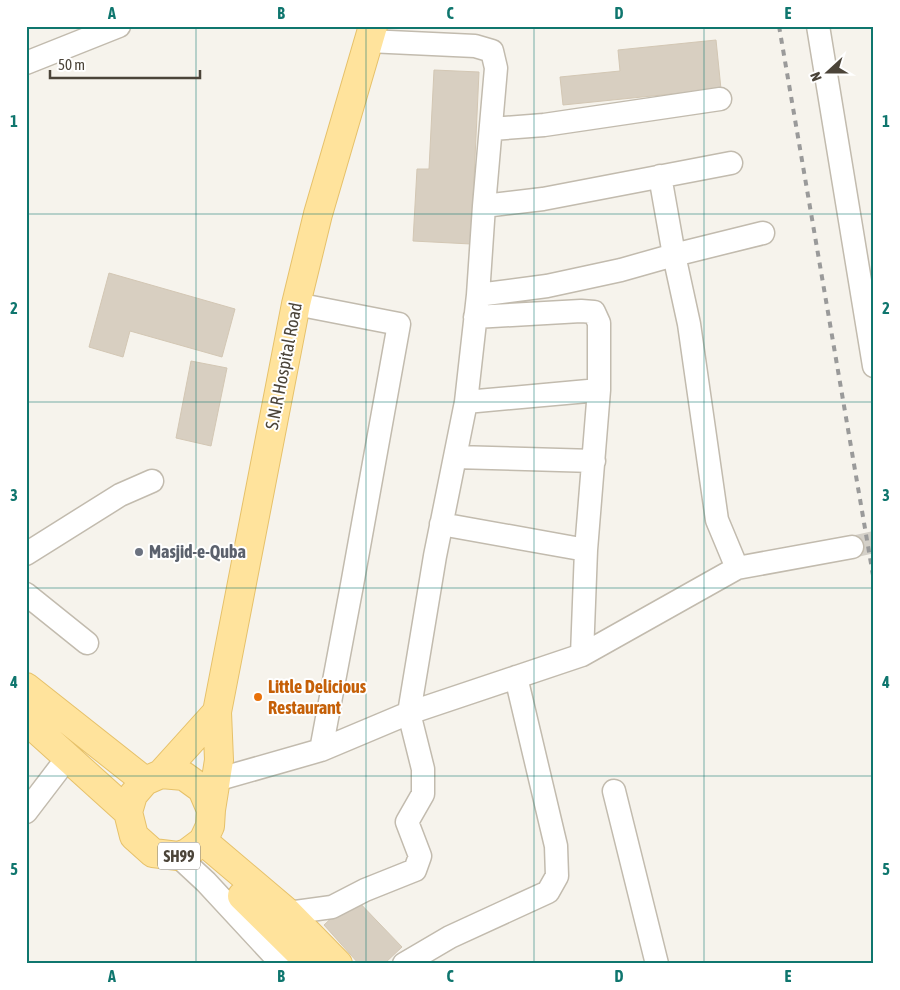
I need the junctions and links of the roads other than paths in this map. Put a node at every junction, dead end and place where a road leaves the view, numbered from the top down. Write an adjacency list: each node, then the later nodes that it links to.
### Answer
1 (119, 26): 4 (street)
2 (818, 26): 14 (street)
3 (370, 34): 6 (street); 12 (main road, S.N.R Hospital Road)
4 (26, 64)
5 (720, 99): 6 (street)
6 (492, 128): 9 (street)
7 (731, 163): 8 (street)
8 (660, 176): 9 (street); 11 (street)
9 (484, 206): 13 (street)
10 (763, 232): 11 (street)
11 (674, 255): 13 (street); 24 (street)
12 (296, 304): 30 (main road, S.N.R Hospital Road); 33 (street)
13 (477, 306): 15 (street); 16 (street)
14 (874, 366)
15 (599, 390): 16 (street); 18 (street)
16 (466, 402): 17 (street)
17 (454, 456): 18 (street); 20 (street)
18 (594, 460): 23 (street)
19 (152, 481): 22 (street)
20 (441, 524): 23 (street); 31 (street)
21 (852, 546): 24 (street)
22 (28, 548)
23 (586, 550): 27 (street)
24 (737, 568): 27 (street)
25 (26, 594): 26 (street)
26 (87, 643)
27 (582, 655): 28 (street)
28 (516, 677): 31 (street); 46 (street)
29 (26, 686): 35 (main road)
30 (217, 712): 35 (main road); 36 (main road, S.N.R Hospital Road)
31 (409, 713): 33 (street); 42 (street)
32 (26, 720): 34 (main road)
33 (321, 750): 36 (street)
34 (68, 757): 39 (street); 40 (main road)
35 (153, 778): 38 (main road); 40 (main road)
36 (216, 780): 38 (main road, S.N.R Hospital Road)
37 (614, 791): 47 (street)
38 (211, 810): 41 (main road, SH99)
39 (26, 812)
40 (128, 812): 41 (main road, SH99)
41 (189, 850): 42 (main road, SH99); 43 (street); 44 (main road, SH99)
42 (288, 913): 45 (main road, SH99)
43 (282, 964)
44 (311, 964)
45 (338, 964)
46 (404, 964)
47 (657, 964)

